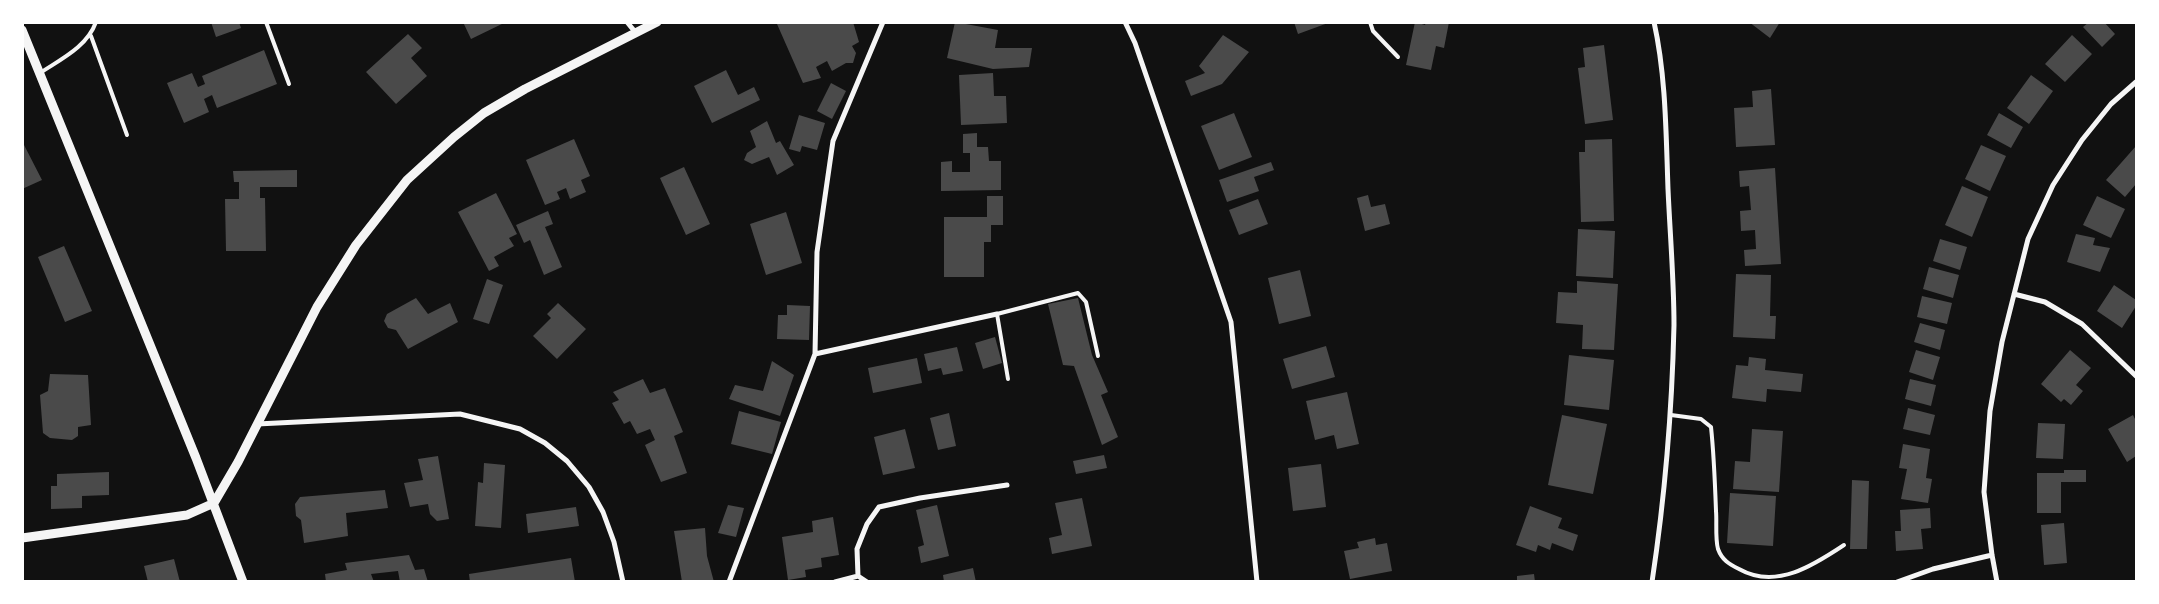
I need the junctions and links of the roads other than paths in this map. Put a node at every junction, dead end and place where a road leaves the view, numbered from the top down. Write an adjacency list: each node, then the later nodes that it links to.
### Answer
1 (96, 22): 11 (lane)
2 (266, 22): 15 (lane)
3 (627, 22): 10 (street)
4 (657, 22): 10 (street)
5 (883, 22): 19 (street)
6 (1125, 22): 36 (street)
7 (1370, 22): 12 (lane)
8 (1654, 22): 23 (street)
9 (22, 30): 13 (street)
10 (636, 33): 24 (street)
11 (91, 36): 13 (lane); 16 (lane)
12 (1398, 57)
13 (40, 73): 26 (street)
14 (2136, 82): 17 (street)
15 (289, 84)
16 (127, 135)
17 (2014, 294): 21 (street); 29 (street)
18 (998, 314): 19 (street); 20 (lane); 22 (lane)
19 (815, 354): 33 (street)
20 (1098, 356)
21 (2136, 376)
22 (1008, 379)
23 (1671, 415): 28 (lane); 37 (street)
24 (256, 424): 26 (street); 32 (street)
25 (1007, 485): 30 (street)
26 (214, 503): 27 (street); 31 (street)
27 (22, 538)
28 (1844, 545)
29 (1992, 554): 38 (street); 39 (street)
30 (858, 576): 34 (street); 35 (street)
31 (243, 582)
32 (623, 582)
33 (729, 582)
34 (835, 582)
35 (867, 582)
36 (1257, 582)
37 (1652, 582)
38 (1897, 582)
39 (1997, 582)

